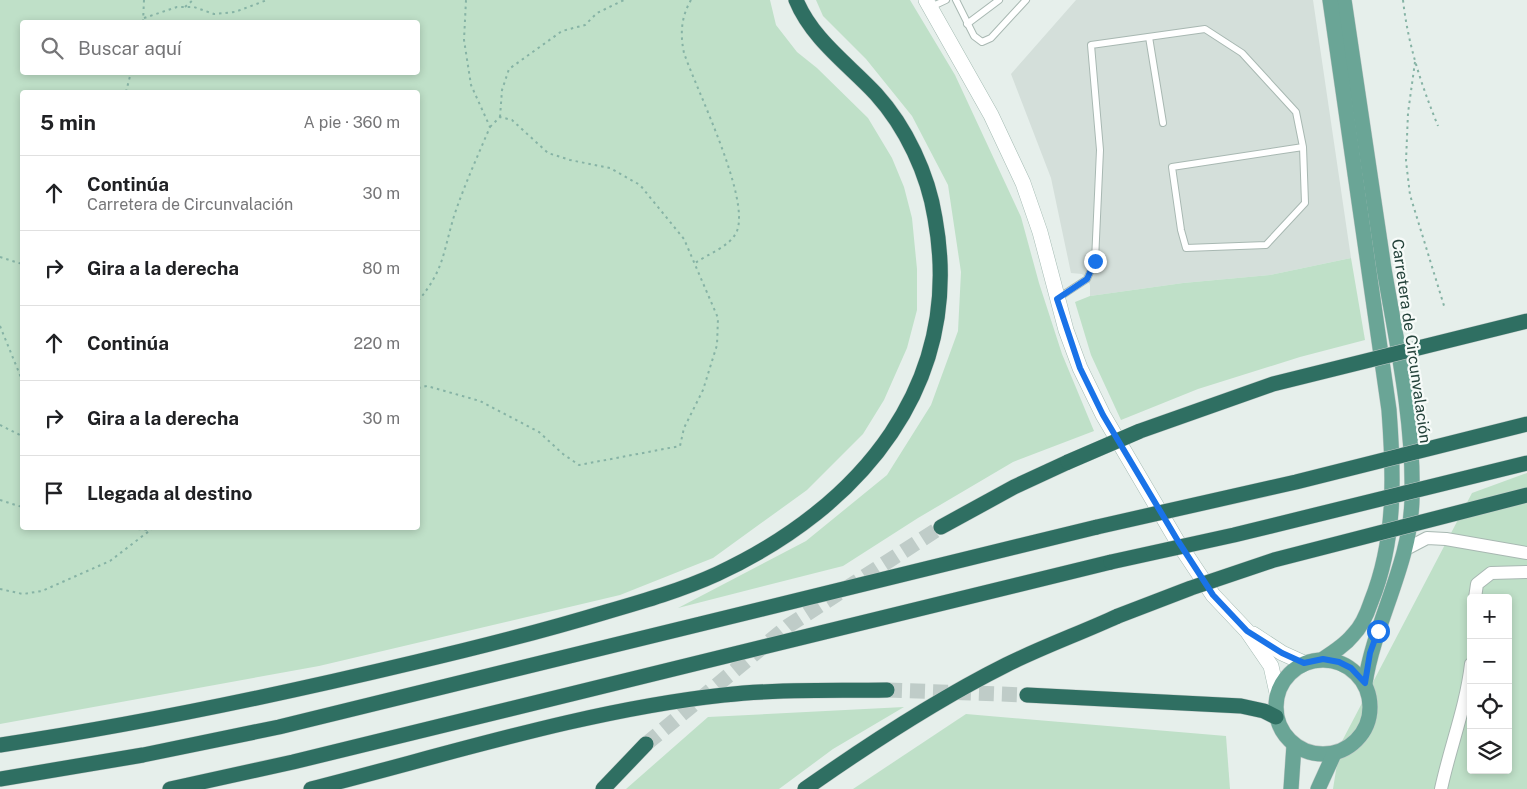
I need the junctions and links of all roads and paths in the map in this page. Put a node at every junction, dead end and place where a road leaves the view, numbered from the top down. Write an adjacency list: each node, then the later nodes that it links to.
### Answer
1 (144, 0): 17 (path)
2 (193, 0): 16 (path)
3 (267, 0): 16 (path)
4 (466, 0): 26 (path)
5 (624, 0): 23 (path)
6 (691, 0): 30 (path)
7 (796, 0): 64 (highway)
8 (946, 0): 15 (lane)
9 (956, 0): 18 (lane)
10 (999, 0): 18 (lane)
11 (1026, 0): 18 (lane)
12 (1330, 0): 55 (main road, Carretera de Circunvalación)
13 (1344, 0): 43 (main road, Carretera de Circunvalación)
14 (1403, 0): 20 (path)
15 (928, 4): 32 (street)
16 (186, 7): 17 (path)
17 (144, 18)
18 (967, 24)
19 (1149, 36): 24 (lane); 27 (lane); 32 (lane)
20 (1415, 62): 25 (path); 33 (path)
21 (130, 75): 22 (path)
22 (126, 90)
23 (500, 117): 26 (path); 30 (path)
24 (1163, 123)
25 (1438, 126)
26 (490, 127): 31 (path)
27 (1303, 147): 27 (lane)
28 (0, 257): 29 (path)
29 (20, 263)
30 (695, 264): 37 (path)
31 (420, 298)
32 (1057, 299): 54 (street)
33 (1445, 309)
34 (1527, 321): 46 (highway, bridge)
35 (0, 326): 36 (path)
36 (20, 375)
37 (420, 388)
38 (1527, 424): 67 (highway, bridge)
39 (0, 425): 40 (path)
40 (20, 435)
41 (1527, 463): 68 (highway, bridge)
42 (1527, 495): 71 (highway, bridge)
43 (1412, 499): 48 (street); 49 (main road, Carretera de Circunvalación)
44 (0, 500): 45 (path)
45 (20, 506)
46 (941, 527)
47 (149, 530): 52 (path)
48 (1446, 538): 49 (street); 50 (street)
49 (1406, 549): 57 (main road, Carretera de Circunvalación)
50 (1527, 553)
51 (1527, 572): 53 (street)
52 (0, 589)
53 (1476, 594)
54 (1247, 631): 56 (street); 60 (street)
55 (1323, 659): 56 (main road); 57 (main road)
56 (1304, 663): 60 (main road)
57 (1365, 683): 66 (main road)
58 (1468, 684): 74 (street)
59 (887, 690): 69 (highway)
60 (1276, 693): 62 (main road)
61 (1027, 695): 62 (highway)
62 (1276, 717): 65 (main road)
63 (646, 744): 70 (highway)
64 (0, 745)
65 (1294, 745): 66 (main road); 72 (main road)
66 (1334, 754): 73 (main road)
67 (0, 779)
68 (170, 789)
69 (311, 789)
70 (603, 789)
71 (805, 789)
72 (1291, 789)
73 (1318, 789)
74 (1441, 789)

